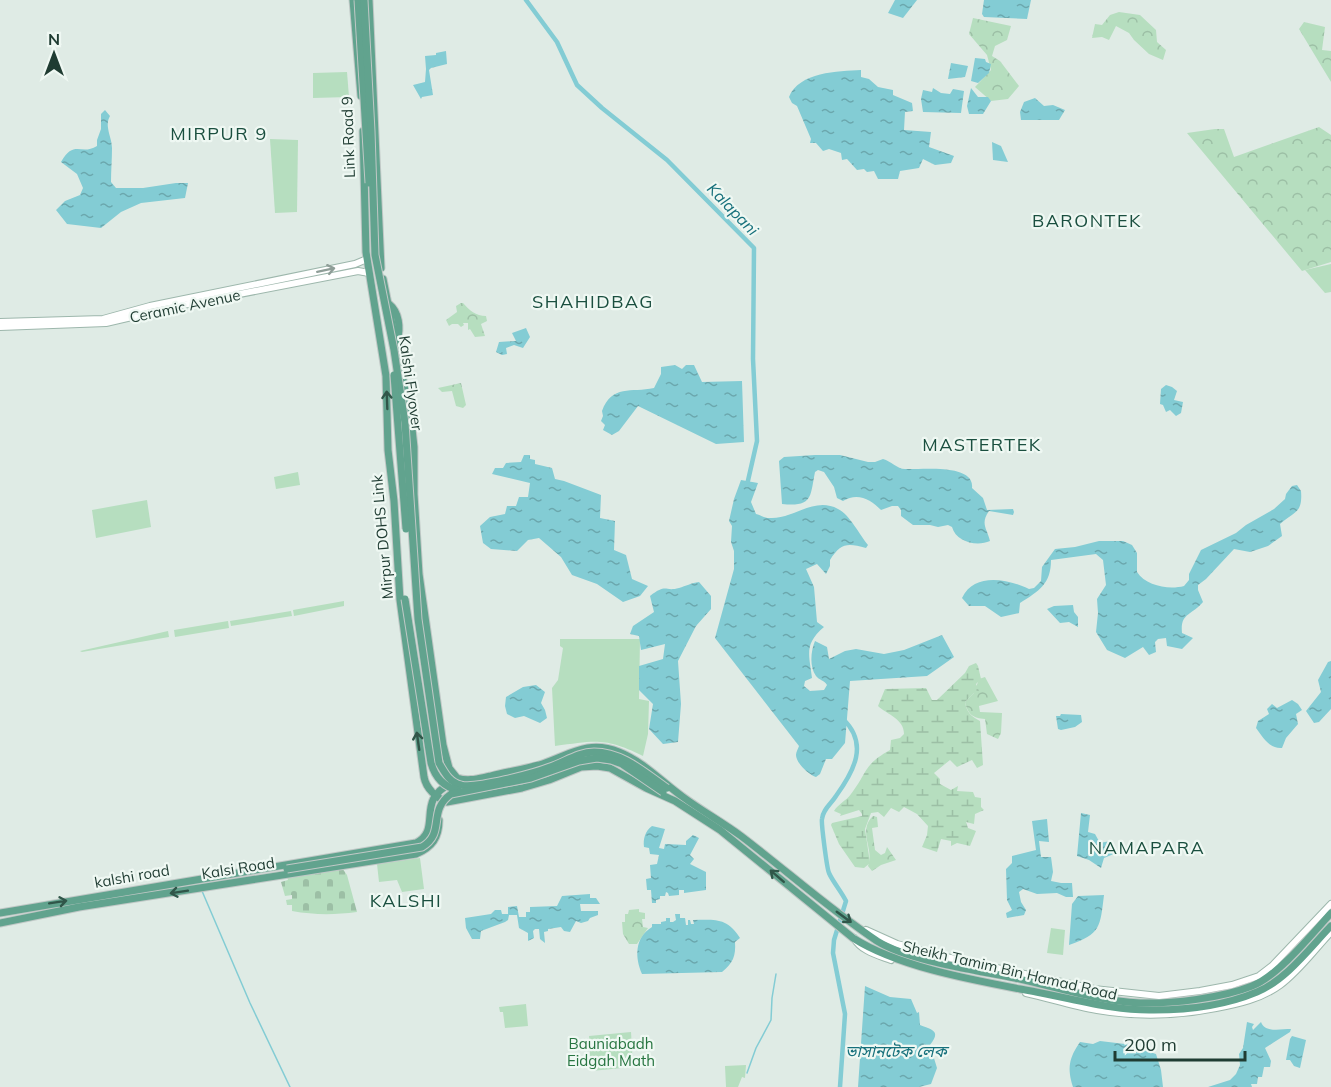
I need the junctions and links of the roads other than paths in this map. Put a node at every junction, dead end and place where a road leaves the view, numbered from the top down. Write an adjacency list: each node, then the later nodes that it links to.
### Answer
1 (353, 0): 5 (main road, Link Road 9)
2 (358, 0): 21 (main road, bridge)
3 (364, 0): 16 (main road, Kalshi Flyover, bridge)
4 (369, 0): 9 (main road, Link Road 9)
5 (367, 259): 6 (main road, Link Road 9); 7 (main road, Ceramic Avenue, one-way to 5)
6 (369, 273): 8 (main road, Ceramic Avenue); 10 (main road, Mirpur DOHS Link, one-way to 6)
7 (0, 322)
8 (0, 327)
9 (411, 420): 10 (main road); 11 (main road)
10 (387, 422): 12 (main road, Mirpur DOHS Link)
11 (414, 447): 12 (main road); 13 (main road)
12 (388, 450): 14 (main road, Mirpur DOHS Link)
13 (419, 574): 16 (main road, bridge); 18 (main road)
14 (400, 583): 21 (main road, bridge); 22 (main road, Mirpur DOHS Link, one-way to 14)
15 (548, 762): 17 (main road); 18 (main road, Sheikh Tamim Bin Hamad Road); 23 (main road, Sheikh Tamim Bin Hamad Road)
16 (442, 769): 20 (main road, bridge)
17 (553, 778): 24 (main road, Sheikh Tamim Bin Hamad Road); 25 (main road, Sheikh Tamim Bin Hamad Road)
18 (465, 780): 19 (main road, Sheikh Tamim Bin Hamad Road)
19 (453, 783): 22 (main road, Sheikh Tamim Bin Hamad Road); 24 (main road)
20 (665, 790): 21 (main road, bridge); 23 (main road); 25 (main road)
21 (461, 791): 27 (main road, bridge)
22 (435, 795): 26 (main road); 29 (main road, kalshi road, one-way to 22)
23 (682, 797): 33 (main road, Sheikh Tamim Bin Hamad Road, one-way to 33)
24 (458, 800): 26 (main road, Sheikh Tamim Bin Hamad Road)
25 (675, 801): 35 (main road, Sheikh Tamim Bin Hamad Road, one-way to 25)
26 (447, 802): 27 (main road, Kalsi Road)
27 (221, 885): 31 (main road, Kalsi Road, one-way to 31)
28 (1331, 904): 33 (main road)
29 (0, 913)
30 (1331, 913): 33 (main road, Sheikh Tamim Bin Hamad Road)
31 (0, 923)
32 (1331, 926): 35 (main road, Sheikh Tamim Bin Hamad Road)
33 (860, 929)
34 (1331, 932): 35 (main road)
35 (854, 938)

